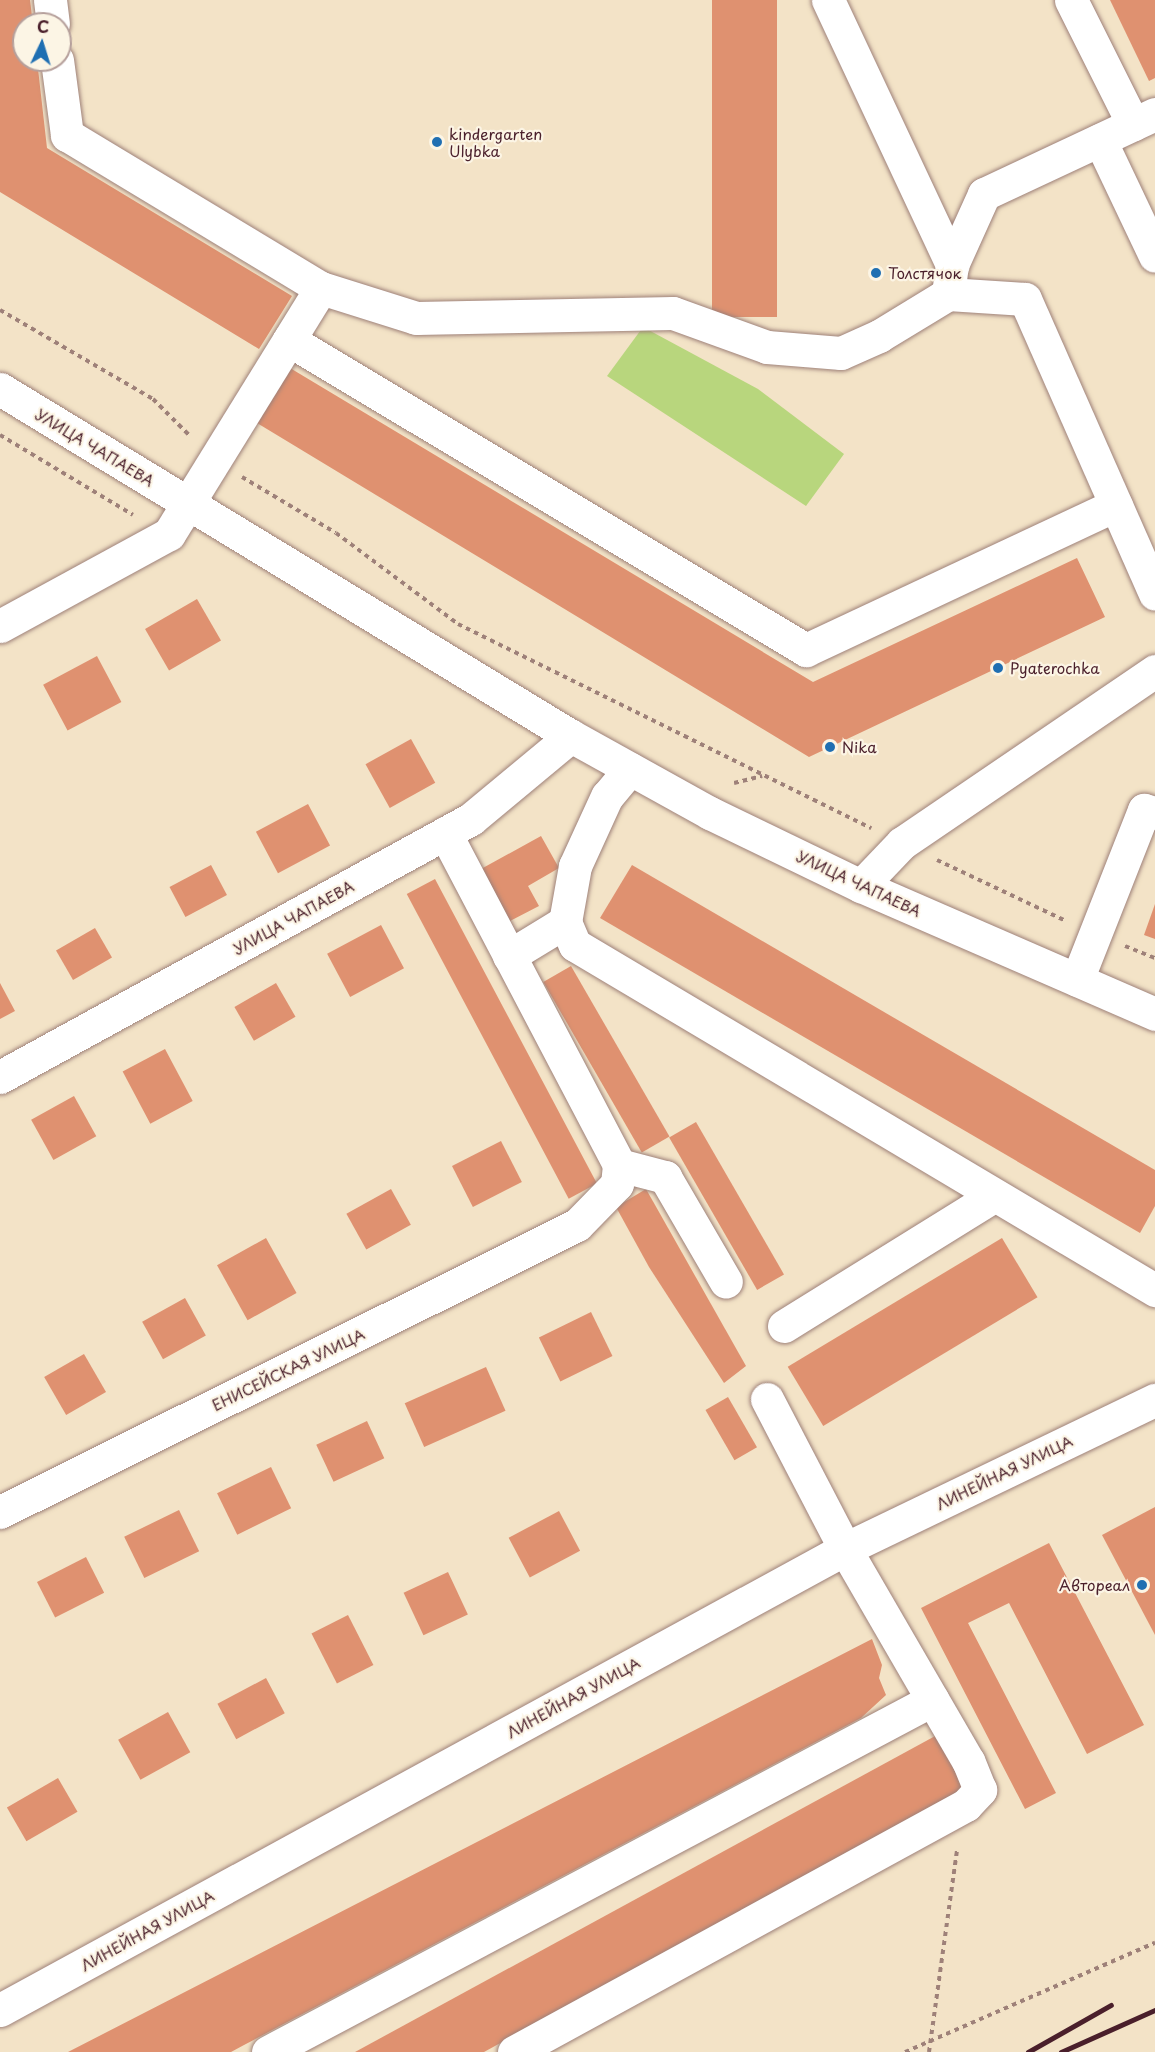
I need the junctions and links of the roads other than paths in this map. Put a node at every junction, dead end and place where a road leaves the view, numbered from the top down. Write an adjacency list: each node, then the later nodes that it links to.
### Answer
1 (828, 0): 7 (street)
2 (1071, 0): 4 (street)
3 (59, 72): 8 (street)
4 (1144, 119): 5 (street)
5 (1100, 140): 6 (street); 7 (street)
6 (1155, 256)
7 (950, 280): 8 (street); 12 (street)
8 (321, 288): 9 (street)
9 (289, 340): 11 (street); 12 (street)
10 (0, 389): 11 (street, УЛИЦА ЧАПАЕВА)
11 (190, 504): 14 (street); 16 (street, УЛИЦА ЧАПАЕВА)
12 (1116, 505): 13 (street)
13 (1155, 594)
14 (0, 626)
15 (1155, 671): 20 (street)
16 (571, 735): 17 (street, УЛИЦА ЧАПАЕВА); 19 (street, УЛИЦА ЧАПАЕВА)
17 (630, 769): 20 (street, УЛИЦА ЧАПАЕВА); 21 (street)
18 (1155, 813): 23 (street)
19 (445, 833): 22 (street); 25 (street, УЛИЦА ЧАПАЕВА)
20 (861, 886): 23 (street, УЛИЦА ЧАПАЕВА)
21 (566, 922): 22 (street); 27 (street)
22 (509, 957): 26 (street)
23 (1077, 981): 24 (street, УЛИЦА ЧАПАЕВА)
24 (1155, 1014)
25 (0, 1077)
26 (619, 1165): 28 (street); 33 (street, ЕНИСЕЙСКАЯ УЛИЦА)
27 (994, 1196): 29 (street); 30 (street)
28 (726, 1282)
29 (1155, 1290)
30 (784, 1326)
31 (767, 1399): 34 (street)
32 (1155, 1400): 34 (street, ЛИНЕЙНАЯ УЛИЦА)
33 (0, 1512)
34 (845, 1549): 35 (street); 36 (street, ЛИНЕЙНАЯ УЛИЦА)
35 (932, 1700): 37 (street); 38 (street)
36 (0, 2010)
37 (268, 2052)
38 (514, 2052)

